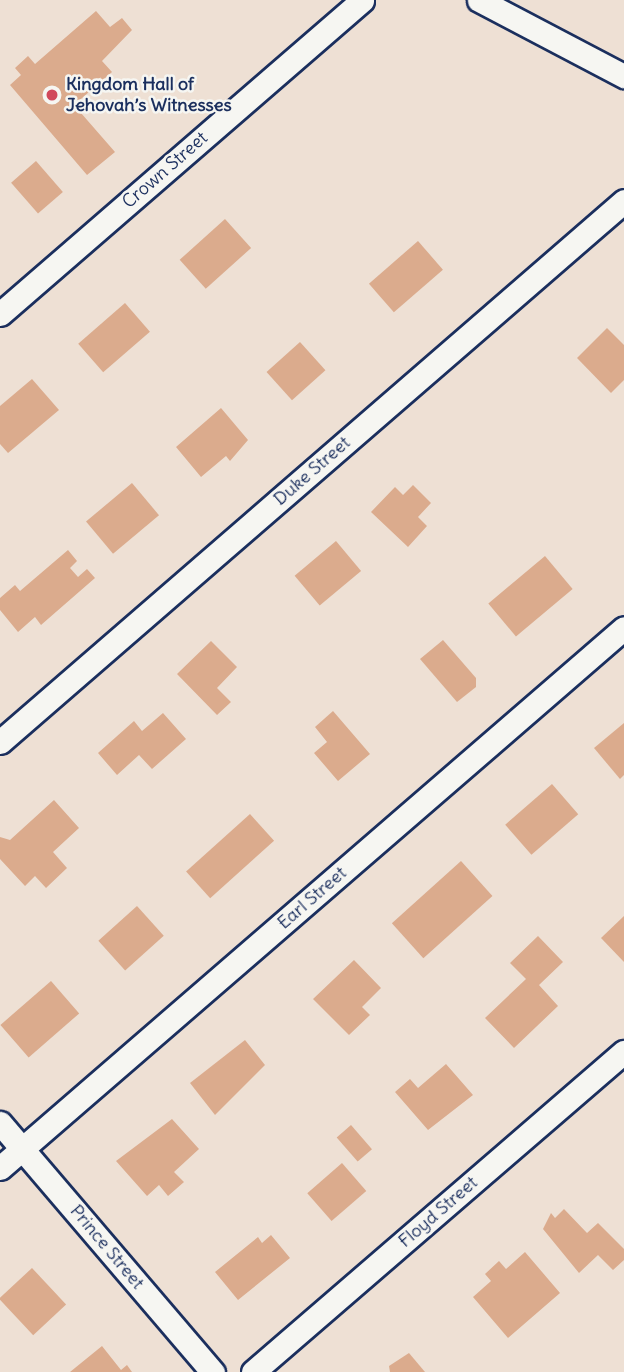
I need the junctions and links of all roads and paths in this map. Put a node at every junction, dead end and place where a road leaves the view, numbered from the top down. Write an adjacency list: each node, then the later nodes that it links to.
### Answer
1 (362, 0): 5 (street, Crown Street)
2 (479, 0): 3 (street)
3 (624, 76)
4 (624, 201): 7 (street, Duke Street)
5 (0, 314)
6 (624, 628): 10 (street, Earl Street)
7 (0, 742)
8 (624, 1052): 13 (street, Floyd Street)
9 (0, 1123): 10 (street, Prince Street)
10 (23, 1149): 11 (street, Earl Street); 12 (street, Prince Street)
11 (0, 1168)
12 (213, 1372)
13 (253, 1372)

